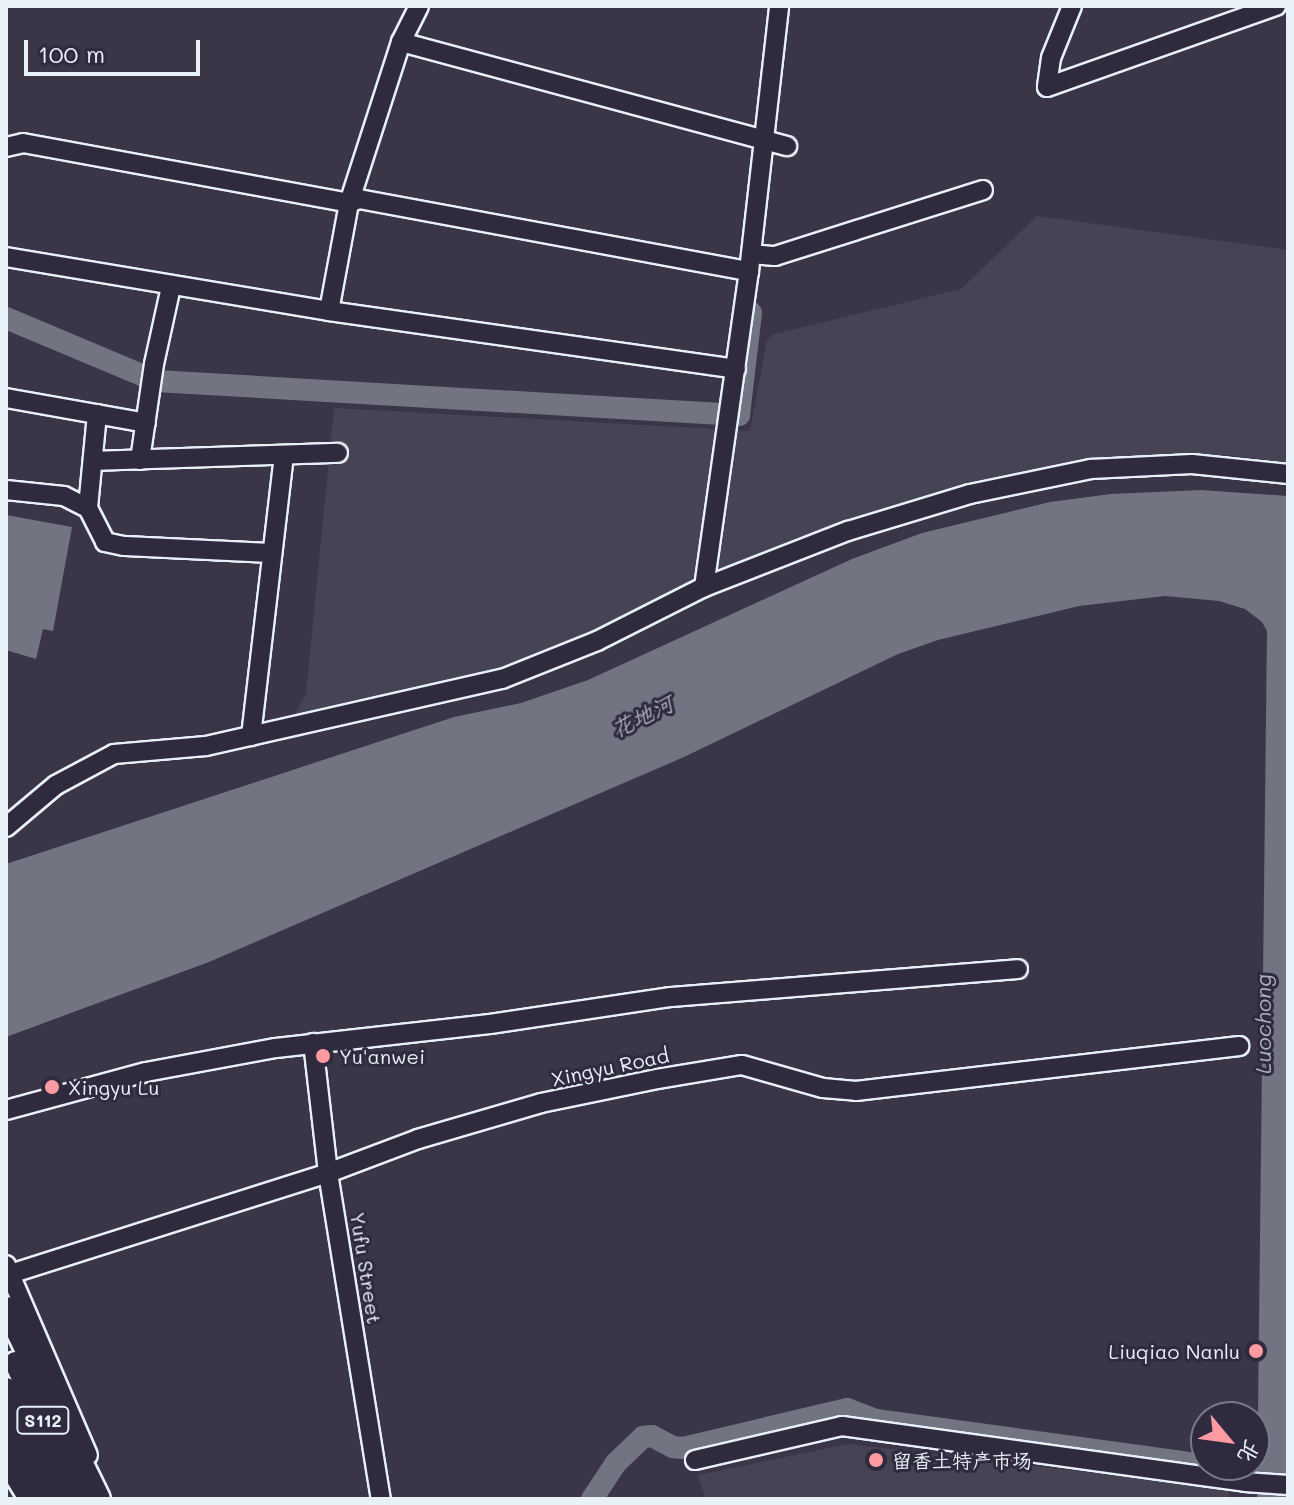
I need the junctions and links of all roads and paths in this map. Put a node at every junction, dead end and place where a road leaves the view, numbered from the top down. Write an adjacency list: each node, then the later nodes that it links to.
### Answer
1 (419, 6): 6 (street)
2 (779, 6): 7 (street)
3 (1072, 6): 4 (street)
4 (1279, 6): 5 (street)
5 (1288, 9)
6 (401, 42): 7 (street); 11 (street)
7 (763, 141): 9 (street); 13 (street)
8 (6, 146): 11 (street)
9 (787, 146)
10 (983, 190): 13 (street)
11 (349, 203): 13 (street); 15 (street)
12 (6, 257): 14 (street)
13 (750, 262): 16 (street)
14 (171, 287): 15 (street); 19 (street)
15 (329, 311): 16 (street)
16 (736, 369): 28 (street)
17 (6, 398): 18 (street)
18 (97, 414): 19 (street); 23 (street)
19 (146, 423): 22 (street)
20 (338, 453): 21 (street)
21 (284, 456): 22 (street); 27 (street)
22 (140, 460): 23 (street)
23 (93, 461): 26 (street)
24 (1288, 474): 28 (street)
25 (6, 490): 26 (street)
26 (88, 508): 27 (street)
27 (272, 553): 29 (street)
28 (704, 587): 29 (street)
29 (251, 736): 30 (street)
30 (6, 827)
31 (1018, 969): 32 (street)
32 (313, 1043): 34 (street); 35 (street, Yufu Street)
33 (1239, 1046): 35 (street, Xingyu Road)
34 (6, 1110)
35 (328, 1173): 36 (street, Xingyu Road); 49 (street, Yufu Street)
36 (8, 1269): 48 (street)
37 (7, 1310): 48 (main road)
38 (6, 1341): 47 (main road, S112)
39 (6, 1389): 46 (main road, S112)
40 (6, 1430): 45 (main road)
41 (695, 1460): 43 (street)
42 (6, 1463): 44 (street)
43 (1288, 1485)
44 (28, 1499)
45 (40, 1499)
46 (58, 1499)
47 (80, 1499)
48 (101, 1499)
49 (381, 1499)

